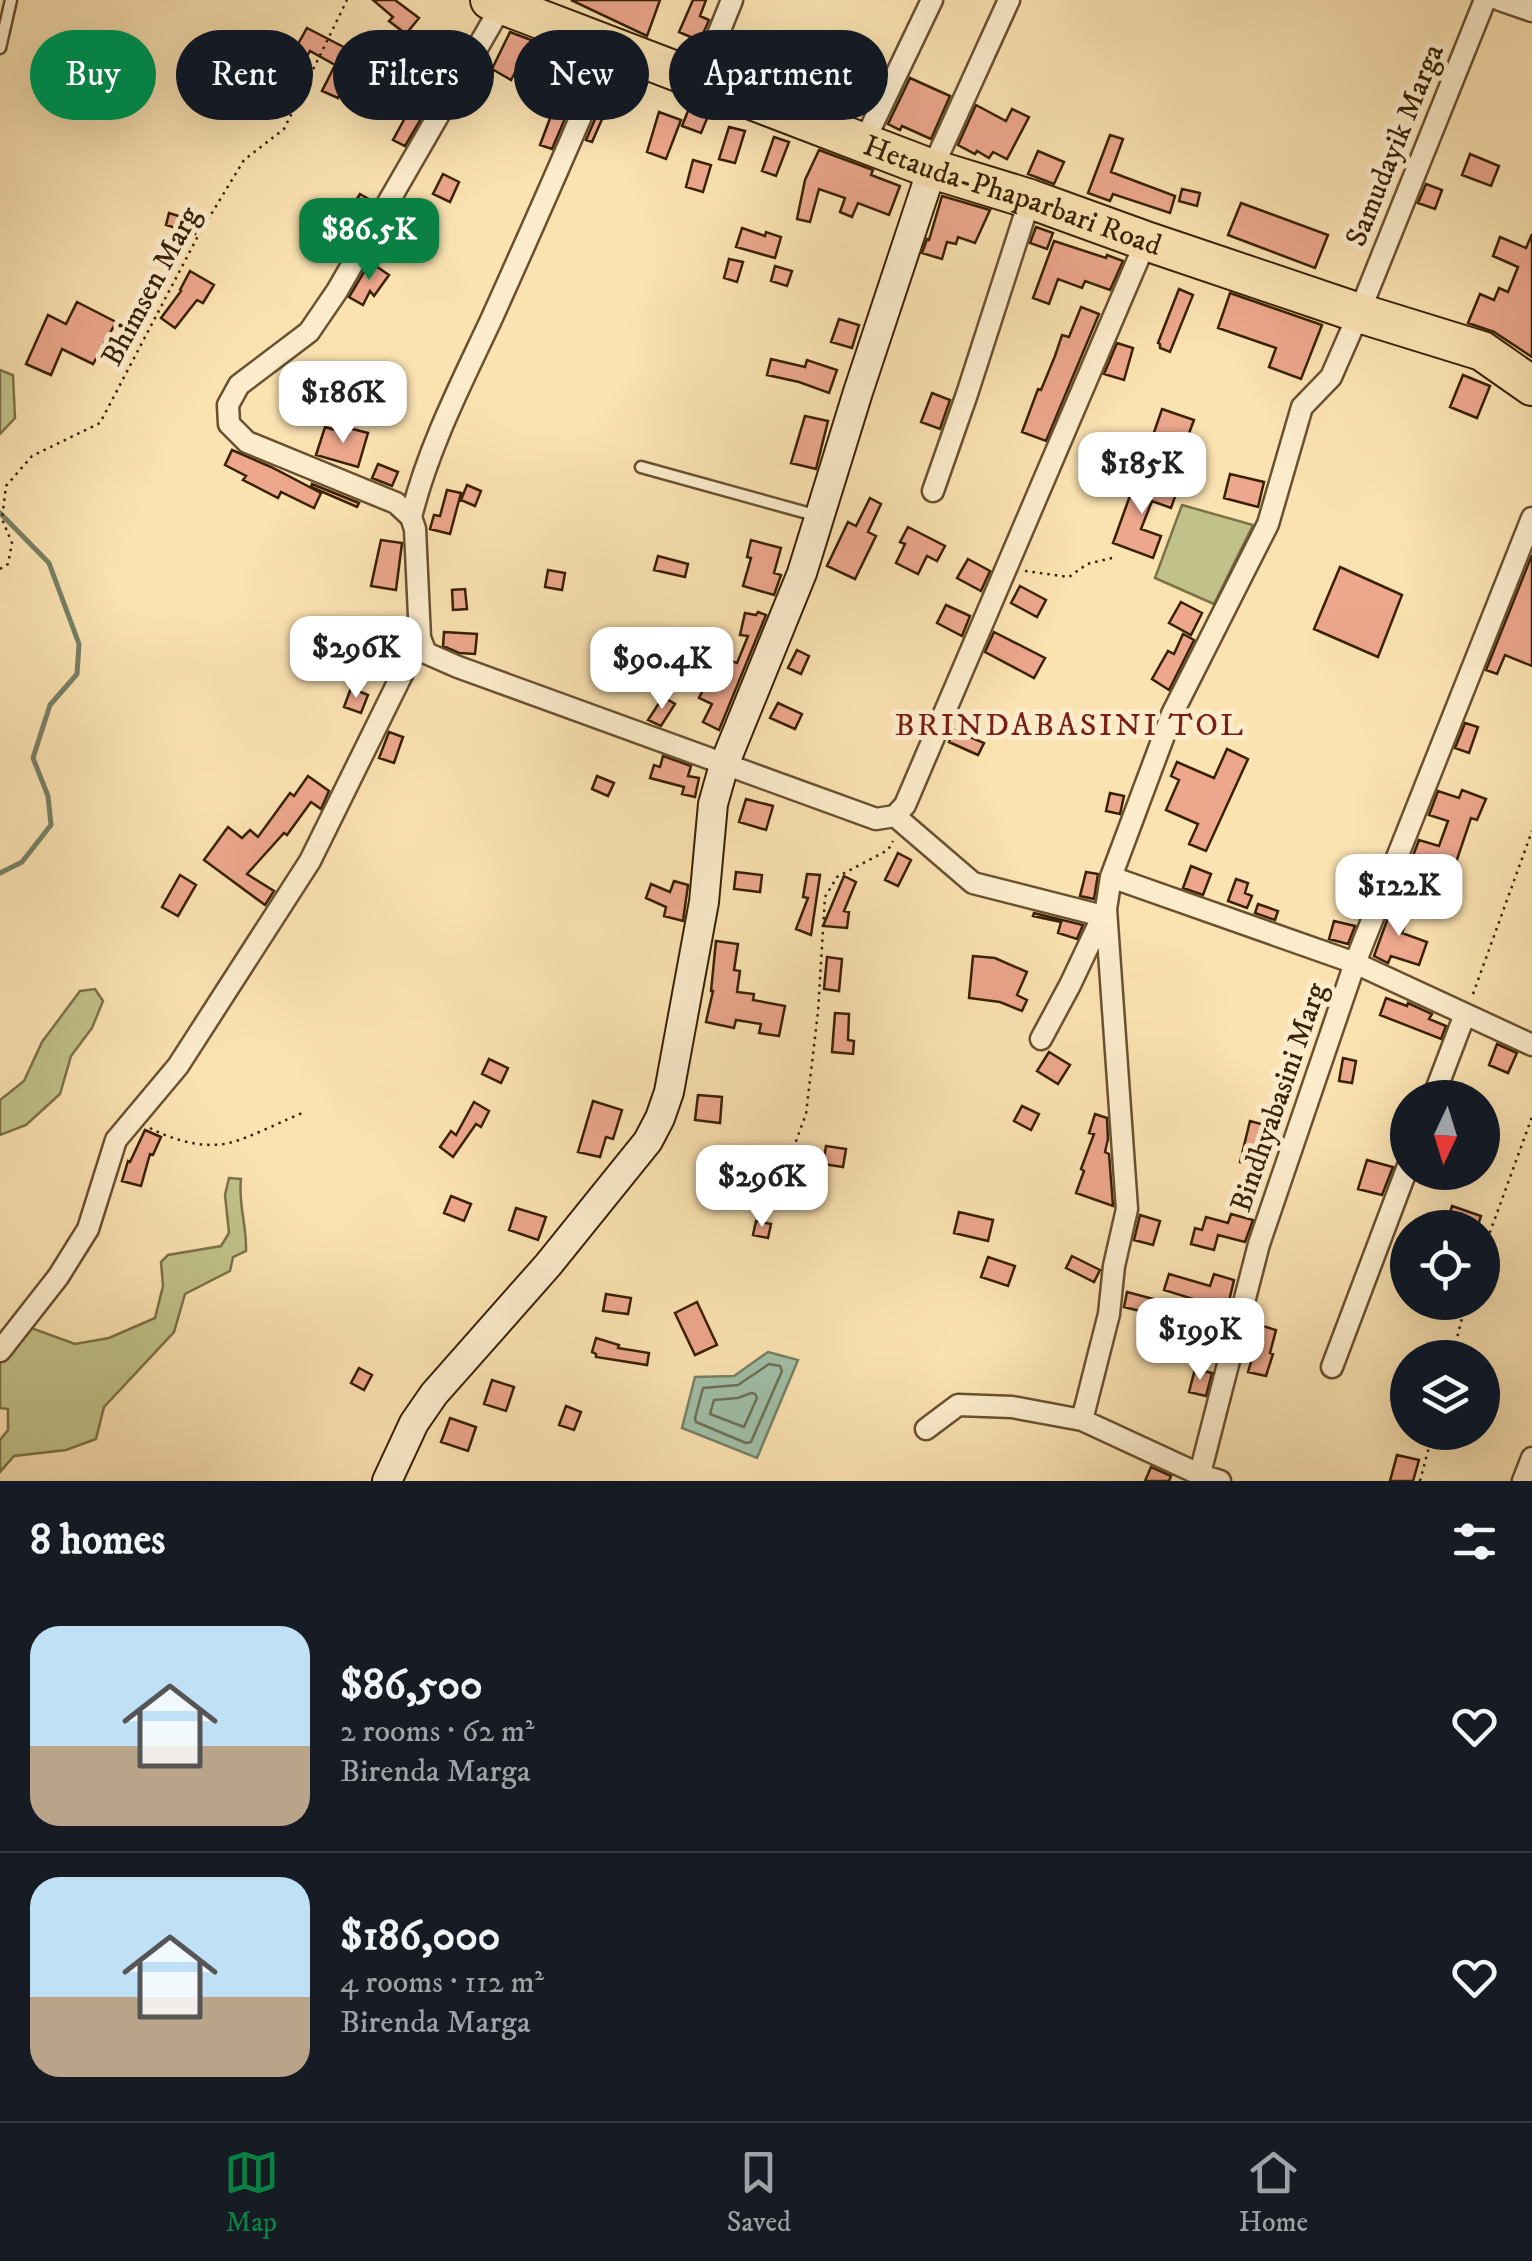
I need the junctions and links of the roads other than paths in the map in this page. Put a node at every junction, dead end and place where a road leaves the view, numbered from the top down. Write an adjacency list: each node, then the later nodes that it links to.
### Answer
1 (10, 0): 11 (lane)
2 (732, 0): 10 (street)
3 (932, 0): 14 (street)
4 (1010, 0): 15 (street)
5 (1485, 0): 18 (street, Samudayik Marga)
6 (1500, 0): 8 (street)
7 (499, 2): 9 (highway, Hetauda-Phaparbari Road); 23 (street)
8 (1532, 11)
9 (567, 30)
10 (720, 30)
11 (0, 48)
12 (580, 120): 23 (street)
13 (800, 120): 14 (highway, Hetauda-Phaparbari Road)
14 (864, 144): 15 (highway, Hetauda-Phaparbari Road)
15 (932, 169): 16 (highway, Hetauda-Phaparbari Road); 22 (main road)
16 (1030, 199): 17 (highway, Hetauda-Phaparbari Road); 21 (street)
17 (1146, 241): 18 (highway, Hetauda-Phaparbari Road); 27 (street)
18 (1359, 313): 19 (highway, Hetauda-Phaparbari Road); 28 (street, Samudayik Marga)
19 (1532, 386)
20 (640, 467): 22 (lane)
21 (933, 491)
22 (820, 516): 26 (main road)
23 (411, 517): 25 (street)
24 (1532, 518): 30 (street, Bindhyabasini Marg)
25 (420, 638): 26 (street); 36 (street)
26 (724, 765): 27 (street); 42 (main road)
27 (895, 816): 29 (street)
28 (1111, 876): 29 (street, Samudayik Marga); 30 (street)
29 (1104, 912): 32 (street); 38 (street)
30 (1355, 963): 31 (street); 41 (street, Bindhyabasini Marg)
31 (1465, 1014): 33 (street); 34 (street)
32 (1040, 1039)
33 (1532, 1045)
34 (1440, 1080)
35 (1399, 1190): 37 (street)
36 (0, 1351)
37 (1332, 1367)
38 (1082, 1420): 39 (street); 41 (street)
39 (926, 1428)
40 (1532, 1458): 43 (street)
41 (1207, 1479)
42 (387, 1481)
43 (1523, 1481)

